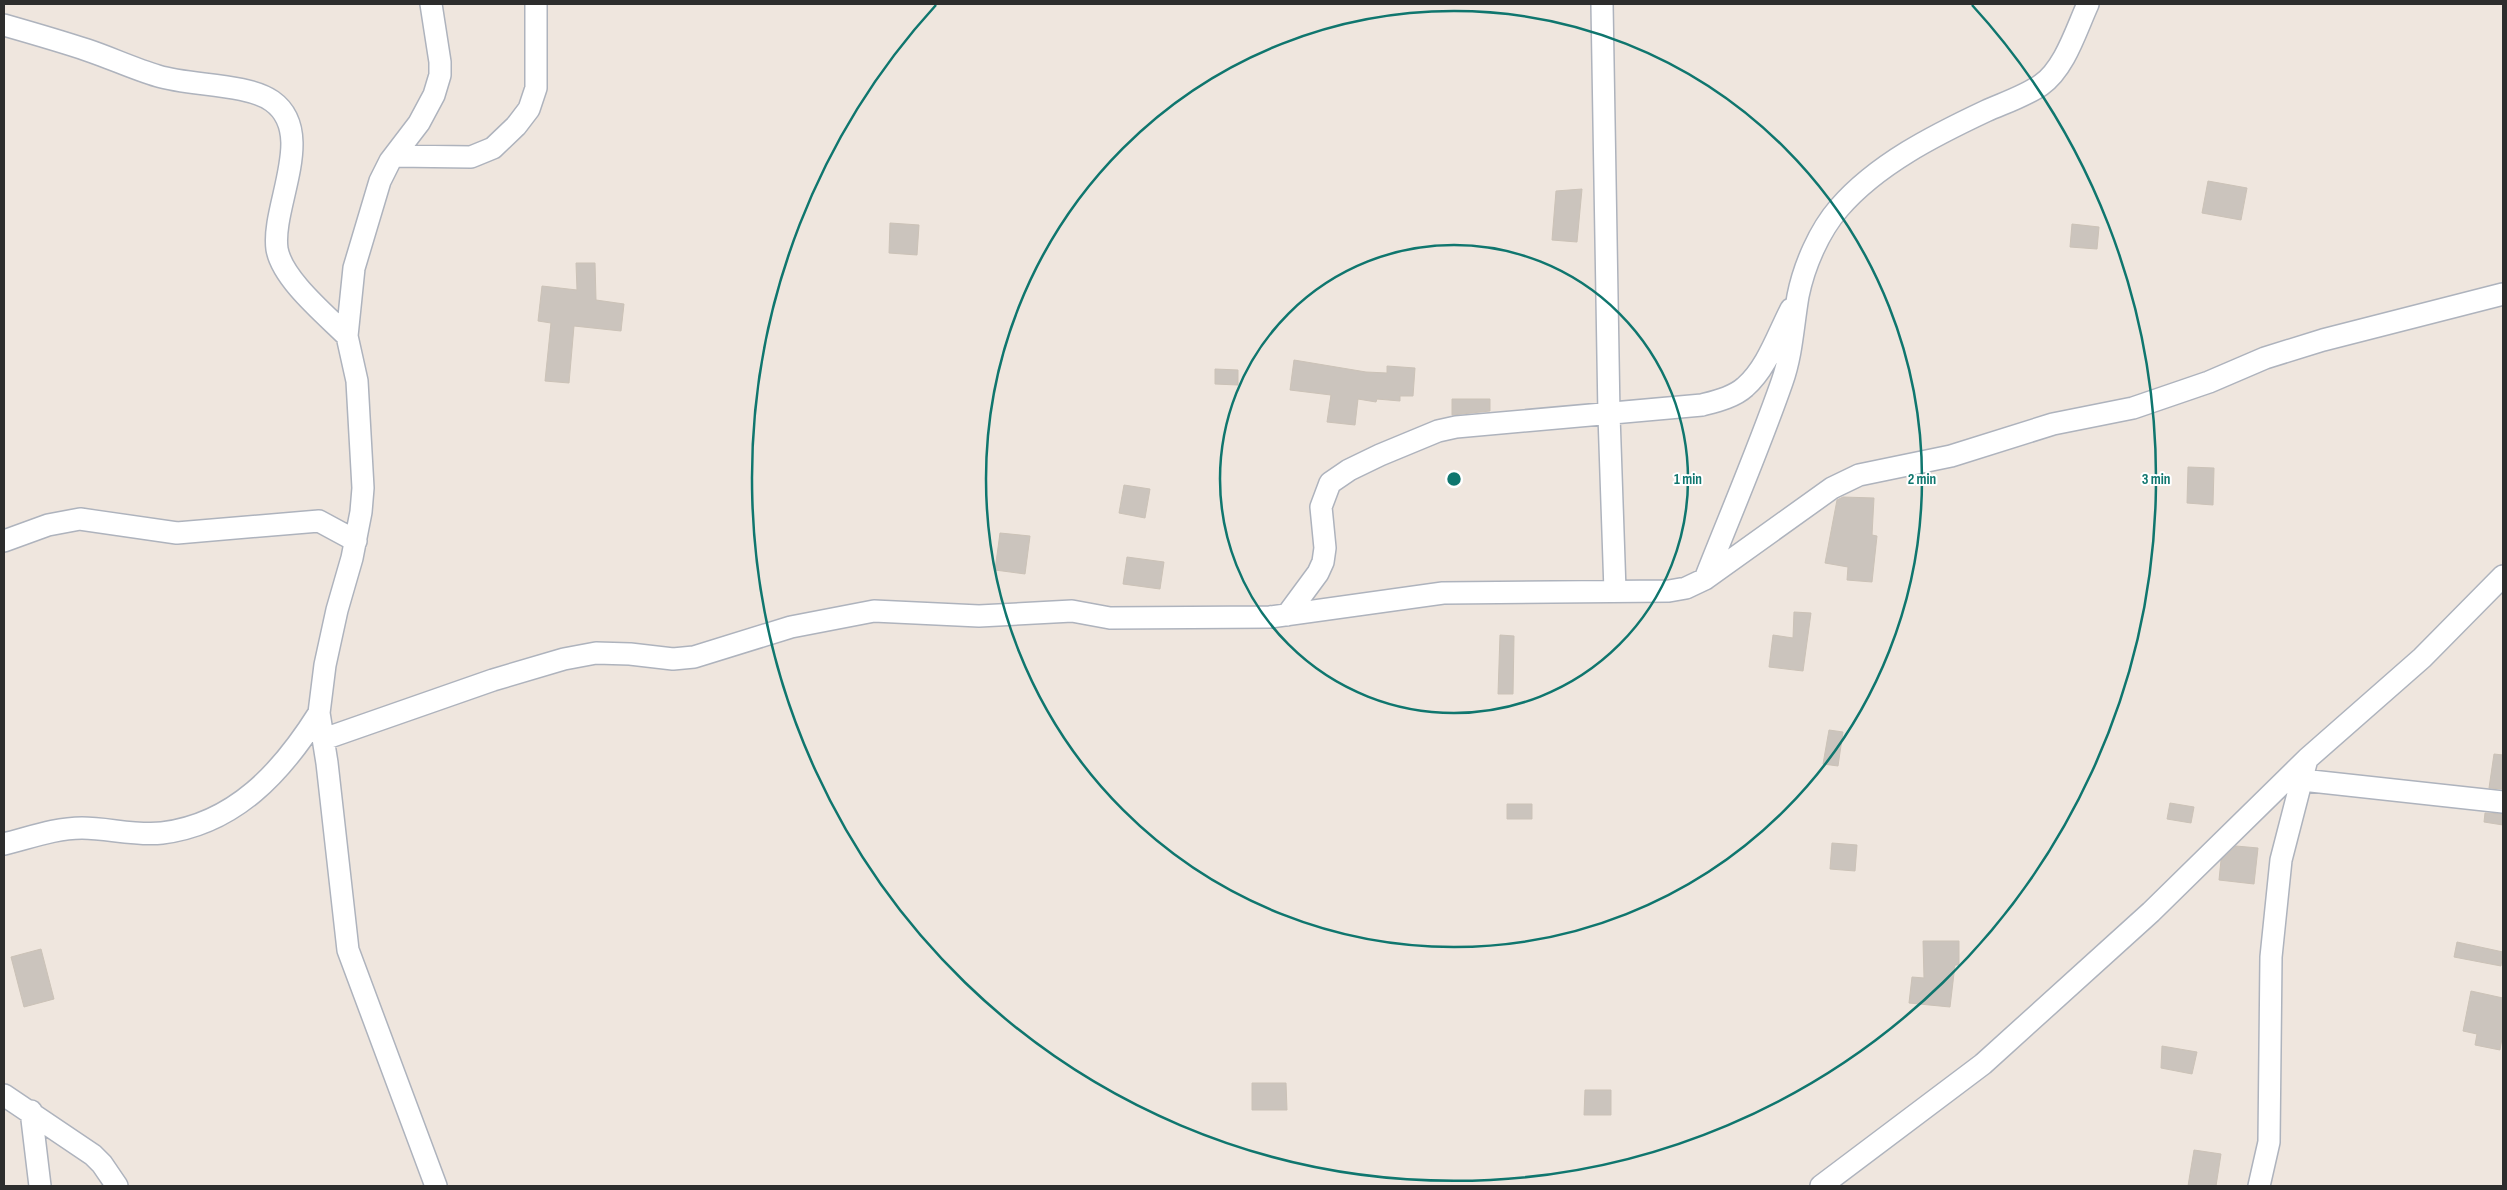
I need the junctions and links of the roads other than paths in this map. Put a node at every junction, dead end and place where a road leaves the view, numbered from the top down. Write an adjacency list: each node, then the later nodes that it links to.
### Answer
1 (431, 4): 6 (street)
2 (536, 4): 6 (street)
3 (1602, 4): 10 (street)
4 (2088, 4): 8 (street)
5 (4, 26): 9 (street)
6 (395, 156): 9 (street)
7 (2503, 294): 14 (street)
8 (1798, 296): 10 (street); 14 (street)
9 (347, 336): 11 (street)
10 (1608, 415): 15 (street); 16 (street)
11 (356, 540): 12 (street); 17 (street)
12 (4, 541)
13 (2503, 576): 19 (street)
14 (1705, 579): 15 (street)
15 (1615, 591): 16 (street)
16 (1287, 614): 18 (street)
17 (319, 713): 18 (street); 22 (street)
18 (324, 739): 27 (street)
19 (2307, 759): 20 (street); 28 (street)
20 (2302, 780): 21 (street); 29 (street)
21 (2503, 802)
22 (4, 844)
23 (4, 1095): 24 (street)
24 (30, 1111): 25 (street); 26 (street)
25 (40, 1186)
26 (117, 1186)
27 (436, 1186)
28 (1820, 1186)
29 (2259, 1186)

